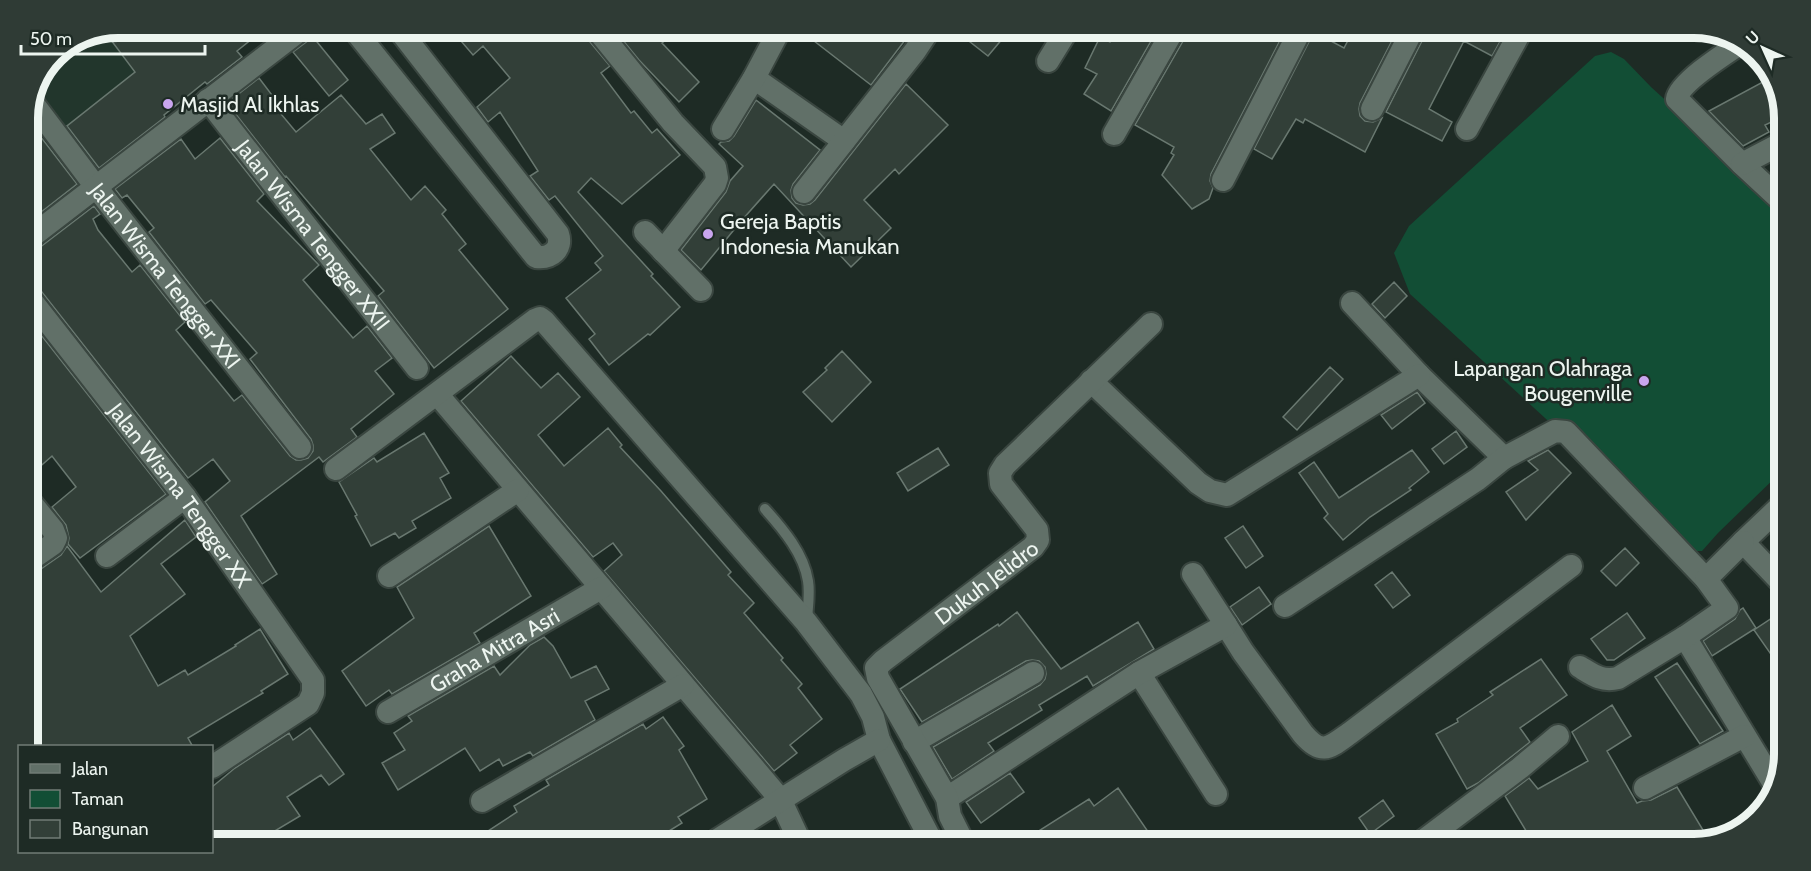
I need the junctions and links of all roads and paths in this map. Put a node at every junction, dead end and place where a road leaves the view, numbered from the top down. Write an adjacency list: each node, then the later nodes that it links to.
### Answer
1 (290, 38): 15 (street)
2 (361, 38): 3 (street)
3 (408, 38)
4 (604, 38): 30 (street)
5 (775, 38): 14 (street)
6 (924, 38): 21 (street)
7 (1062, 38): 13 (street)
8 (1169, 38): 20 (street)
9 (1296, 38): 24 (street)
10 (1408, 38): 17 (street)
11 (1517, 38): 19 (street)
12 (1733, 48): 23 (street)
13 (1048, 62)
14 (754, 78): 18 (street); 21 (street)
15 (208, 100): 25 (street); 35 (street, Jalan Wisma Tengger XXII)
16 (38, 110): 25 (street, Jalan Wisma Tengger XXI)
17 (1372, 110)
18 (723, 129)
19 (1467, 129)
20 (1114, 134)
21 (844, 141): 26 (street)
22 (1773, 148): 23 (street)
23 (1742, 164): 27 (street)
24 (1223, 180)
25 (96, 187): 28 (street); 39 (street, Jalan Wisma Tengger XXI)
26 (804, 192)
27 (1773, 192)
28 (38, 232)
29 (645, 232): 30 (street)
30 (663, 251): 31 (street)
31 (701, 290)
32 (1352, 303): 36 (street)
33 (38, 309): 43 (street, Jalan Wisma Tengger XX)
34 (1151, 324): 37 (street, Dukuh Jelidro)
35 (417, 368)
36 (1419, 375): 37 (street); 40 (street)
37 (1091, 381): 68 (street, Dukuh Jelidro)
38 (438, 395): 41 (street); 42 (street); 57 (street)
39 (300, 447)
40 (1504, 458): 54 (street); 56 (street)
41 (336, 469)
42 (518, 490): 53 (street); 55 (street)
43 (185, 496): 49 (street); 69 (street, Jalan Wisma Tengger XX)
44 (765, 509): 57 (lane)
45 (38, 512): 48 (street)
46 (1774, 513): 47 (street)
47 (1743, 542): 52 (street); 54 (street)
48 (38, 554)
49 (107, 556)
50 (1571, 566): 58 (street)
51 (1193, 574): 58 (street)
52 (1774, 574)
53 (388, 576)
54 (1706, 579): 59 (street)
55 (601, 588): 63 (street); 64 (street, Graha Mitra Asri)
56 (1285, 606)
57 (806, 622): 67 (street)
58 (1226, 625): 62 (street)
59 (1684, 637): 60 (street); 66 (street)
60 (1580, 667)
61 (1033, 673): 68 (street)
62 (1139, 673): 72 (street); 73 (street)
63 (683, 685): 74 (street); 75 (street)
64 (388, 712)
65 (1558, 736): 80 (street)
66 (1744, 736): 70 (street); 71 (street)
67 (879, 740): 74 (street); 78 (street)
68 (915, 742): 73 (street, Dukuh Jelidro)
69 (213, 766)
70 (1770, 777)
71 (1645, 788)
72 (1216, 794)
73 (947, 798): 79 (street, Dukuh Jelidro)
74 (780, 800): 76 (street); 77 (street)
75 (482, 801)
76 (727, 834)
77 (796, 834)
78 (928, 834)
79 (959, 834)
80 (1435, 834)

